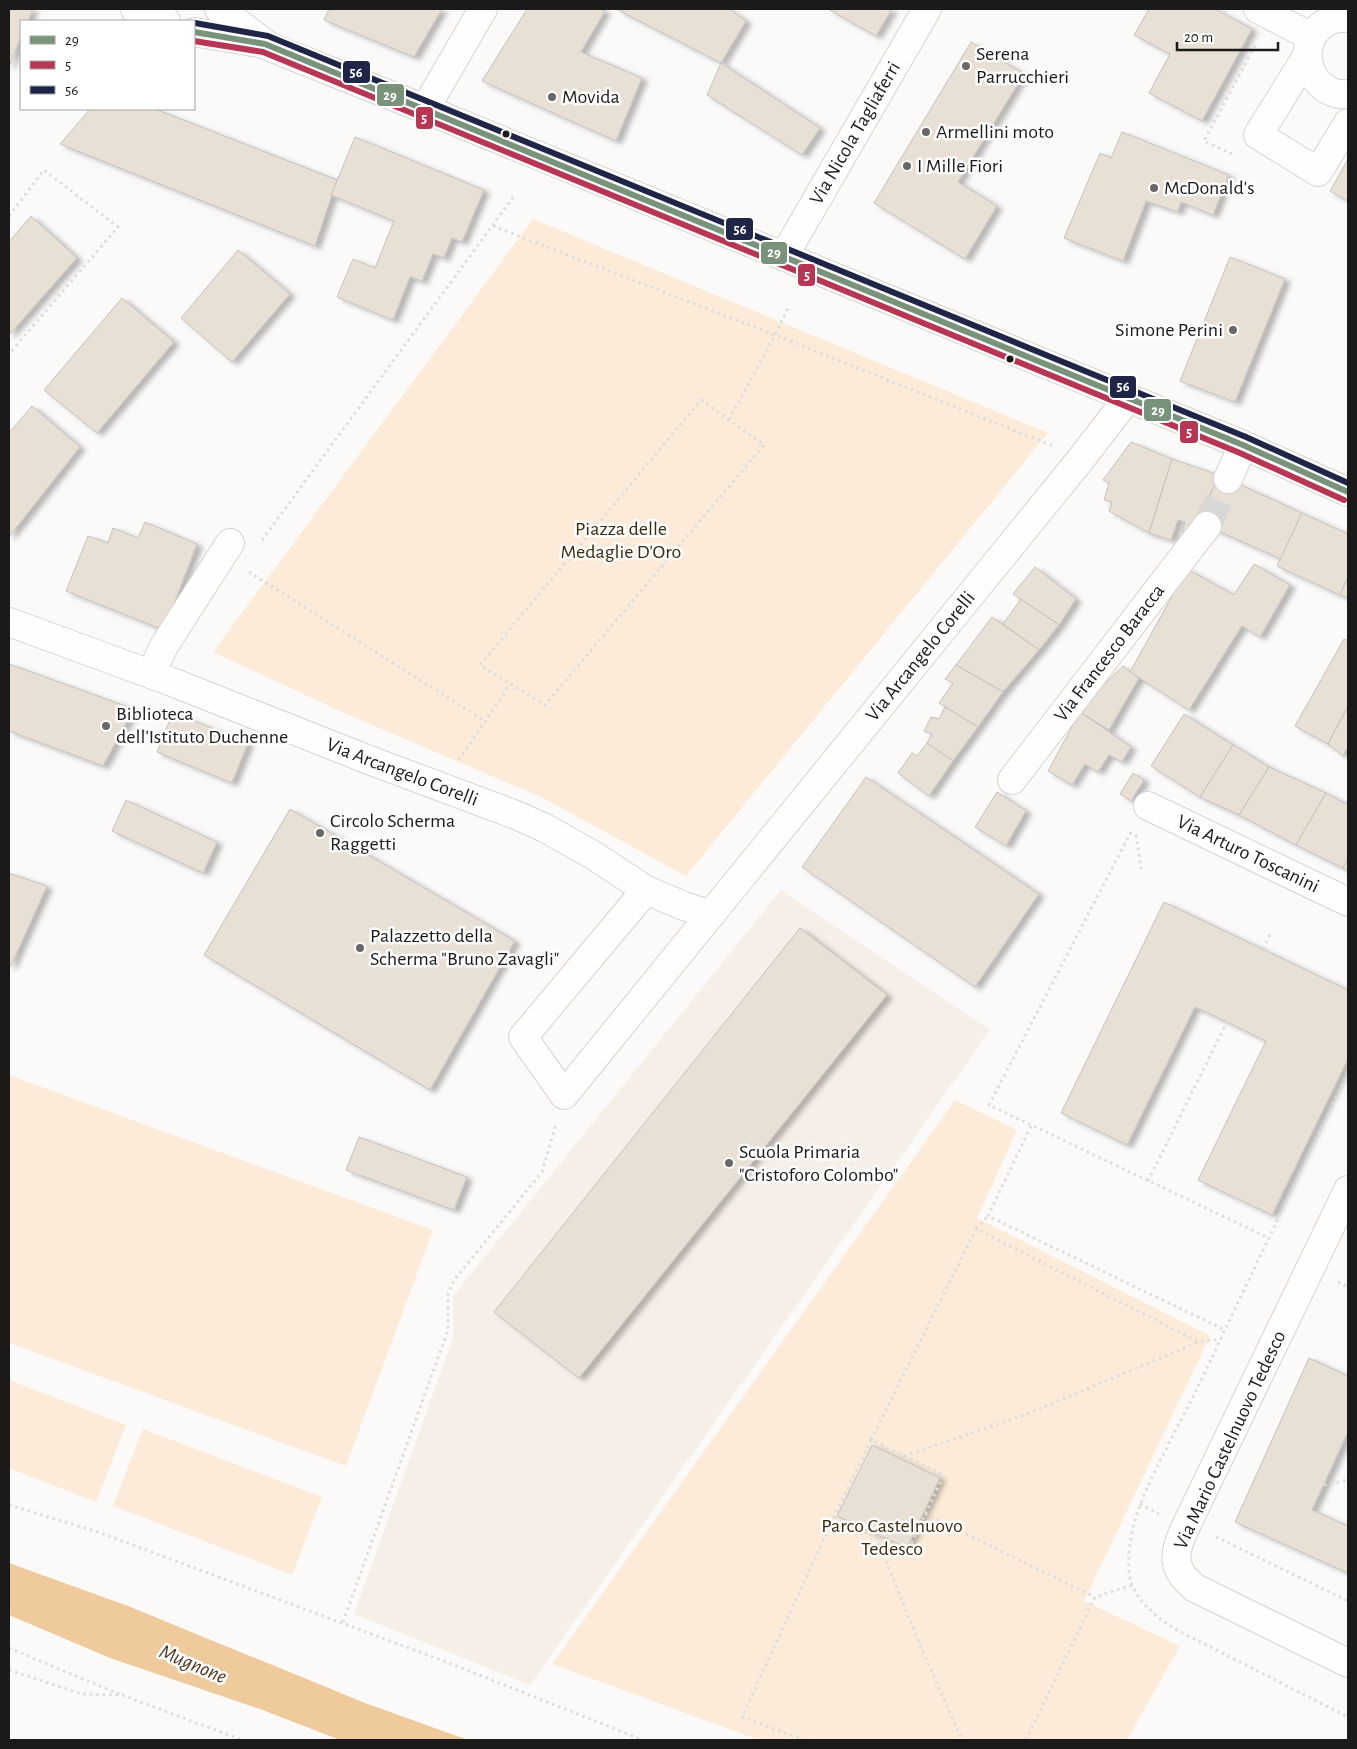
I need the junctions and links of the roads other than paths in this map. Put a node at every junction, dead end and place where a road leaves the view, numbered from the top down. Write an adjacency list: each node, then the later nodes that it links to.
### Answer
1 (135, 9): 7 (street)
2 (219, 9): 9 (street)
3 (483, 9): 12 (street)
4 (927, 9): 14 (street, Via Nicola Tagliaferri)
5 (1258, 9): 10 (street)
6 (1345, 15): 10 (street)
7 (163, 20)
8 (195, 32): 9 (street)
9 (265, 44): 12 (street)
10 (1309, 46): 11 (street); 13 (street)
11 (1348, 94)
12 (424, 109): 14 (street)
13 (1348, 122)
14 (784, 256): 15 (street)
15 (1128, 398): 16 (street); 27 (street, Via Arcangelo Corelli)
16 (1243, 445): 17 (street); 18 (street)
17 (1228, 479)
18 (1348, 492)
19 (1207, 526): 23 (street, Via Francesco Baracca)
20 (230, 543): 22 (street)
21 (9, 622): 22 (street, Via Arcangelo Corelli)
22 (151, 674): 25 (street, Via Arcangelo Corelli)
23 (1012, 780)
24 (1141, 815): 26 (street, Via Arturo Toscanini)
25 (646, 890): 27 (street, Via Arcangelo Corelli); 27 (street, Via Arcangelo Corelli)
26 (1348, 902)
27 (711, 915)
28 (1348, 1190): 29 (street, Via Mario Castelnuovo Tedesco)
29 (1348, 1663)

